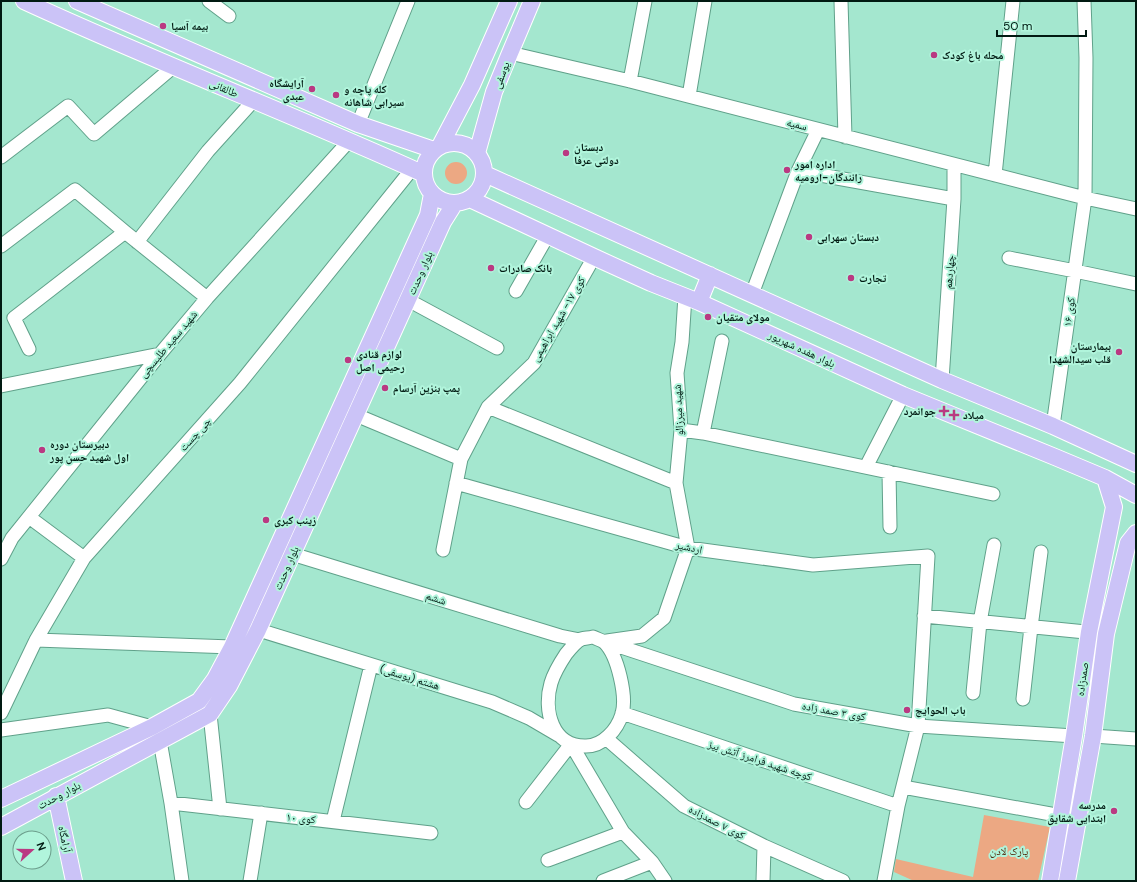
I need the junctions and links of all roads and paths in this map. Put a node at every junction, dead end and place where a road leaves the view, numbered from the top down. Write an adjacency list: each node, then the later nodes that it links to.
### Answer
1 (24, 1): 14 (main road, طالقانی)
2 (209, 1): 12 (street)
3 (408, 1): 20 (street)
4 (509, 1): 16 (main road, یوسفی)
5 (532, 1): 13 (main road, یوسفی)
6 (645, 1): 15 (street)
7 (706, 1): 18 (street)
8 (841, 1): 22 (street)
9 (1012, 1): 31 (street)
10 (1084, 1): 33 (street, کوی ۱۶)
11 (83, 2): 20 (main road, طالقانی)
12 (229, 16)
13 (510, 53): 15 (street, سمیه); 17 (main road, یوسفی)
14 (173, 67): 19 (main road, طالقانی); 26 (street)
15 (630, 81): 18 (street, سمیه)
16 (472, 85): 17 (main road); 24 (main road, یوسفی)
17 (494, 92): 25 (main road, یوسفی)
18 (689, 96): 21 (street, سمیه)
19 (253, 100): 23 (main road, طالقانی); 39 (street)
20 (358, 124): 24 (main road, طالقانی)
21 (818, 130): 22 (street, سمیه); 28 (street)
22 (845, 136): 27 (street, سمیه)
23 (349, 141): 29 (main road, طالقانی); 48 (street, شهید سعید طلیسچی)
24 (437, 148): 25 (main road); 29 (main road)
25 (477, 152): 30 (main road)
26 (1, 157)
27 (954, 165): 31 (street, سمیه); 34 (street, چهاردهم)
28 (798, 171): 34 (street); 47 (street)
29 (418, 172): 32 (main road); 83 (street, چی چست)
30 (485, 174): 35 (main road); 44 (main road)
31 (995, 175): 33 (street, سمیه)
32 (432, 194): 35 (main road); 59 (main road, بلوار وحدت)
33 (1085, 198): 36 (street, سمیه); 43 (street, کوی ۱۶)
34 (954, 199): 55 (street, چهاردهم)
35 (462, 201): 38 (main road, بلوار هفده شهریور); 50 (main road, بلوار وحدت)
36 (1136, 209)
37 (125, 232): 39 (street); 40 (street); 53 (street)
38 (548, 235): 41 (main road, بلوار هفده شهریور); 46 (street)
39 (137, 242): 48 (street)
40 (1, 246)
41 (594, 257): 49 (main road, بلوار هفده شهریور); 58 (street, کوی ۱۷- شهید ابراهیمی)
42 (1009, 258): 43 (street)
43 (1075, 271): 45 (street); 61 (street, کوی ۱۶)
44 (710, 275): 47 (main road); 49 (main road)
45 (1136, 284)
46 (516, 291)
47 (752, 294): 55 (main road)
48 (207, 298): 54 (street, شهید سعید طلیسچی)
49 (692, 299): 57 (main road, بلوار هفده شهریور); 62 (street, شهید میرزالو)
50 (408, 300): 52 (street); 60 (main road, بلوار وحدت)
51 (722, 341): 63 (street)
52 (497, 348)
53 (29, 349)
54 (160, 354): 56 (street); 73 (street, شهید سعید طلیسچی)
55 (942, 380): 61 (main road)
56 (1, 386)
57 (903, 395): 66 (street); 68 (main road, بلوار هفده شهریور)
58 (488, 407): 64 (street, کوی ۱۷- شهید ابراهیمی); 70 (street)
59 (341, 408): 60 (main road); 78 (main road, بلوار وحدت)
60 (356, 415): 64 (street); 82 (main road, بلوار وحدت)
61 (1053, 426): 65 (main road)
62 (681, 430): 63 (street); 70 (street, شهید میرزالو)
63 (703, 434): 66 (street)
64 (461, 459): 69 (street, کوی ۱۷- شهید ابراهیمی)
65 (1136, 464)
66 (866, 468): 67 (street)
67 (889, 472): 71 (street); 74 (street)
68 (1105, 478): 72 (main road, بلوار هفده شهریور); 90 (main road, صمدزاده)
69 (456, 483): 79 (street, اردشیر); 80 (street, کوی ۱۷- شهید ابراهیمی)
70 (676, 483): 79 (street, شهید میرزالو)
71 (993, 494)
72 (1136, 494)
73 (29, 517): 76 (street, شهید سعید طلیسچی); 83 (street)
74 (890, 527)
75 (1136, 533): 91 (main road, صمدزاده)
76 (7, 540): 84 (street, شهید سعید طلیسچی)
77 (994, 545): 86 (street)
78 (278, 546): 82 (street, ششم); 87 (main road, بلوار وحدت)
79 (688, 548): 85 (street, اردشیر); 94 (street)
80 (443, 550)
81 (1041, 552): 88 (street)
82 (292, 554): 89 (main road, بلوار وحدت); 93 (street, ششم)
83 (84, 558): 92 (street, چی چست)
84 (1, 559)
85 (924, 616): 86 (street); 102 (street)
86 (980, 622): 88 (street); 97 (street)
87 (242, 625): 89 (street, هشتم (یوسفی)); 95 (main road, بلوار وحدت)
88 (1031, 626): 90 (street); 98 (street)
89 (258, 630): 95 (main road, بلوار وحدت); 96 (street, هشتم (یوسفی))
90 (1089, 632): 91 (street); 106 (main road, صمدزاده)
91 (1106, 634): 107 (main road, صمدزاده)
92 (36, 640): 95 (street); 99 (street, چی چست)
93 (580, 640): 94 (street); 105 (street)
94 (603, 641): 101 (street); 102 (street, کوی ۳ صمد زاده)
95 (240, 649): 100 (main road, بلوار وحدت); 103 (main road, بلوار وحدت)
96 (370, 665): 105 (street, هشتم (یوسفی)); 122 (street)
97 (973, 693)
98 (1023, 699)
99 (1, 712)
100 (210, 714): 110 (main road, بلوار وحدت); 118 (street)
101 (622, 714): 108 (street); 117 (street, کوچه شهید فرامرز آتش بیز)
102 (918, 726): 106 (street, کوی ۳ صمد زاده); 112 (street)
103 (152, 727): 104 (street); 114 (main road, بلوار وحدت)
104 (1, 730)
105 (558, 734): 111 (street)
106 (1074, 736): 107 (main road); 120 (main road, صمدزاده)
107 (1093, 736): 109 (street); 121 (main road, صمدزاده)
108 (607, 739): 111 (street); 126 (street, کوی ۷ صمدزاده)
109 (1136, 739)
110 (160, 741): 113 (main road, بلوار وحدت); 116 (street)
111 (571, 744): 115 (street); 124 (street)
112 (903, 787): 117 (street); 120 (street)
113 (56, 796): 123 (main road, بلوار وحدت); 129 (main road, آرامگاه)
114 (1, 799)
115 (526, 802)
116 (171, 803): 118 (street, کوی ۱۰); 130 (street)
117 (898, 806): 136 (street)
118 (220, 809): 119 (street, کوی ۱۰)
119 (260, 813): 122 (street, کوی ۱۰); 131 (street)
120 (1060, 817): 121 (street); 137 (main road, صمدزاده)
121 (1078, 819): 138 (main road, صمدزاده)
122 (332, 822): 125 (street, کوی ۱۰)
123 (1, 827)
124 (623, 832): 127 (street); 128 (street)
125 (431, 833)
126 (764, 846): 134 (street); 135 (street, کوی ۷ صمدزاده)
127 (548, 860)
128 (652, 862): 132 (street); 133 (street)
129 (74, 881)
130 (182, 881)
131 (250, 881)
132 (603, 881)
133 (665, 881)
134 (763, 881)
135 (843, 881)
136 (884, 881)
137 (1050, 881)
138 (1067, 881)

